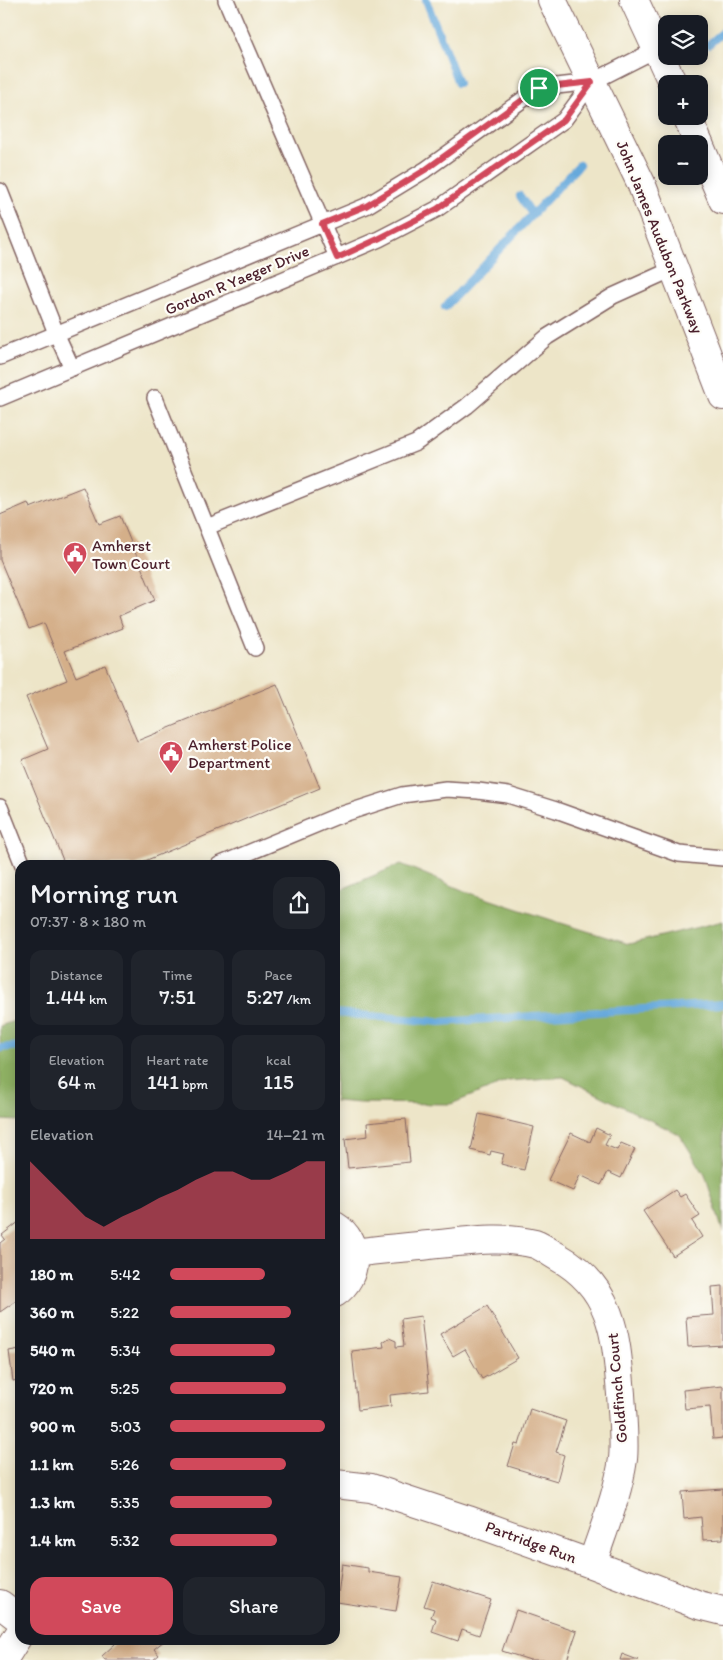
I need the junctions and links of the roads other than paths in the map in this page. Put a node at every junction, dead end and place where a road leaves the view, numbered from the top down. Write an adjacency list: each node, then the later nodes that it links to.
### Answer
1 (226, 0): 10 (lane)
2 (552, 0): 6 (street, John James Audubon Parkway)
3 (634, 0): 4 (street)
4 (657, 49): 5 (street); 6 (lane, Gordon R Yaeger Drive)
5 (668, 75)
6 (592, 82): 10 (lane, Gordon R Yaeger Drive); 11 (lane, Gordon R Yaeger Drive); 12 (street, John James Audubon Parkway)
7 (708, 165): 9 (street)
8 (0, 192): 13 (lane)
9 (723, 200)
10 (322, 224): 11 (lane); 13 (lane, Gordon R Yaeger Drive)
11 (337, 258): 15 (lane, Gordon R Yaeger Drive)
12 (675, 268): 16 (street, John James Audubon Parkway); 19 (lane)
13 (56, 333): 14 (lane, Gordon R Yaeger Drive); 15 (lane)
14 (0, 357)
15 (72, 368): 17 (lane, Gordon R Yaeger Drive)
16 (723, 396)
17 (0, 398)
18 (155, 398): 19 (lane)
19 (207, 527): 20 (lane)
20 (255, 648)
21 (0, 807): 23 (lane)
22 (723, 858): 24 (lane)
23 (22, 860)
24 (231, 860)
25 (340, 1228): 26 (street)
26 (354, 1253): 27 (street); 29 (street, Goldfinch Court)
27 (340, 1290)
28 (340, 1485): 29 (street, Partridge Run)
29 (592, 1564): 31 (street, Partridge Run)
30 (0, 1604): 32 (street)
31 (723, 1611)
32 (15, 1615)
33 (15, 1641): 34 (street)
34 (3, 1660)

